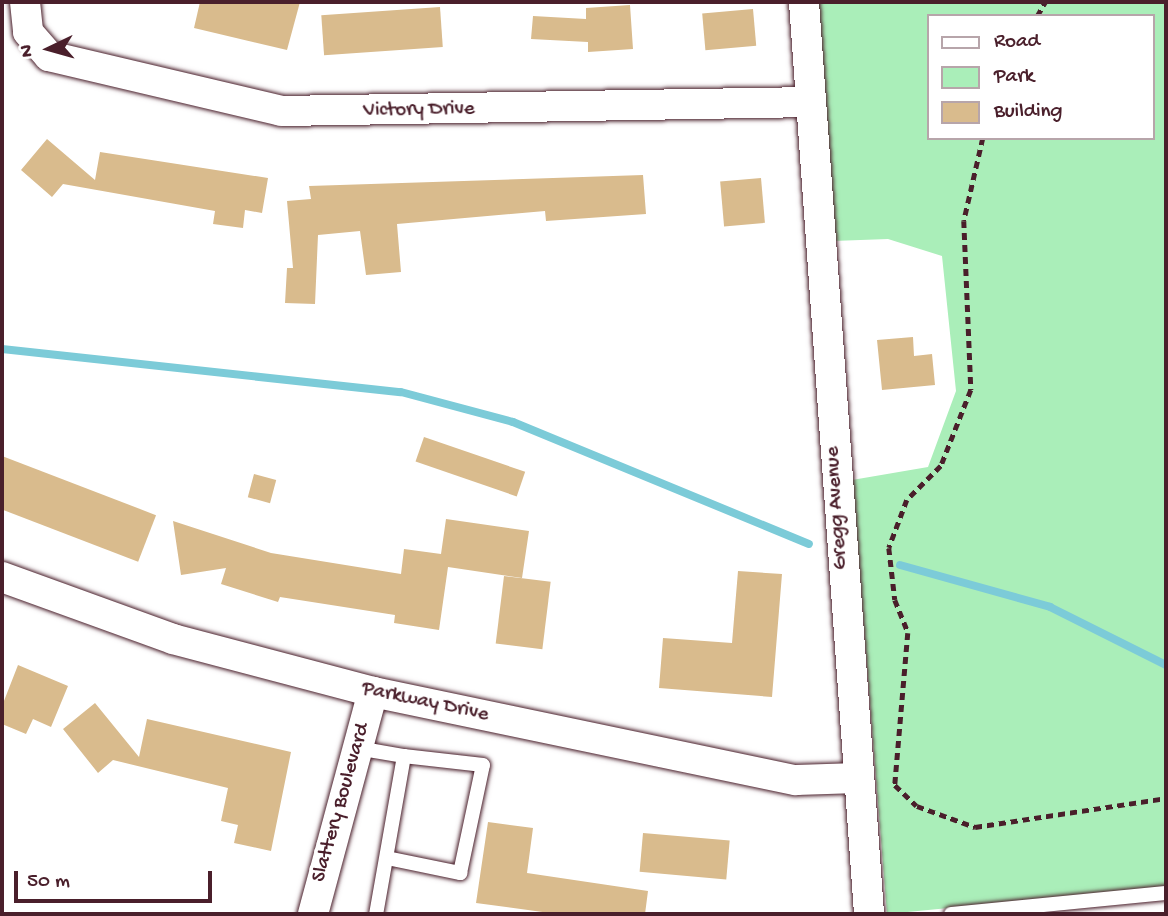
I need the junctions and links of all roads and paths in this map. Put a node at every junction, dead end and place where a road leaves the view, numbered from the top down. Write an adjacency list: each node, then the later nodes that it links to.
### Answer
1 (24, 2): 3 (street, Victory Drive)
2 (804, 2): 3 (street, Gregg Avenue)
3 (811, 103): 9 (street, Gregg Avenue)
4 (983, 140): 10 (path)
5 (2, 577): 6 (street, Parkway Drive)
6 (373, 692): 7 (street, Slattery Boulevard); 9 (street, Parkway Drive)
7 (357, 748): 8 (lane); 13 (street, Slattery Boulevard)
8 (404, 756): 11 (lane); 11 (lane)
9 (858, 778): 15 (street, Gregg Avenue)
10 (1166, 798)
11 (387, 858): 14 (lane)
12 (1166, 893): 16 (lane)
13 (313, 914)
14 (376, 914)
15 (869, 914)
16 (951, 914)

